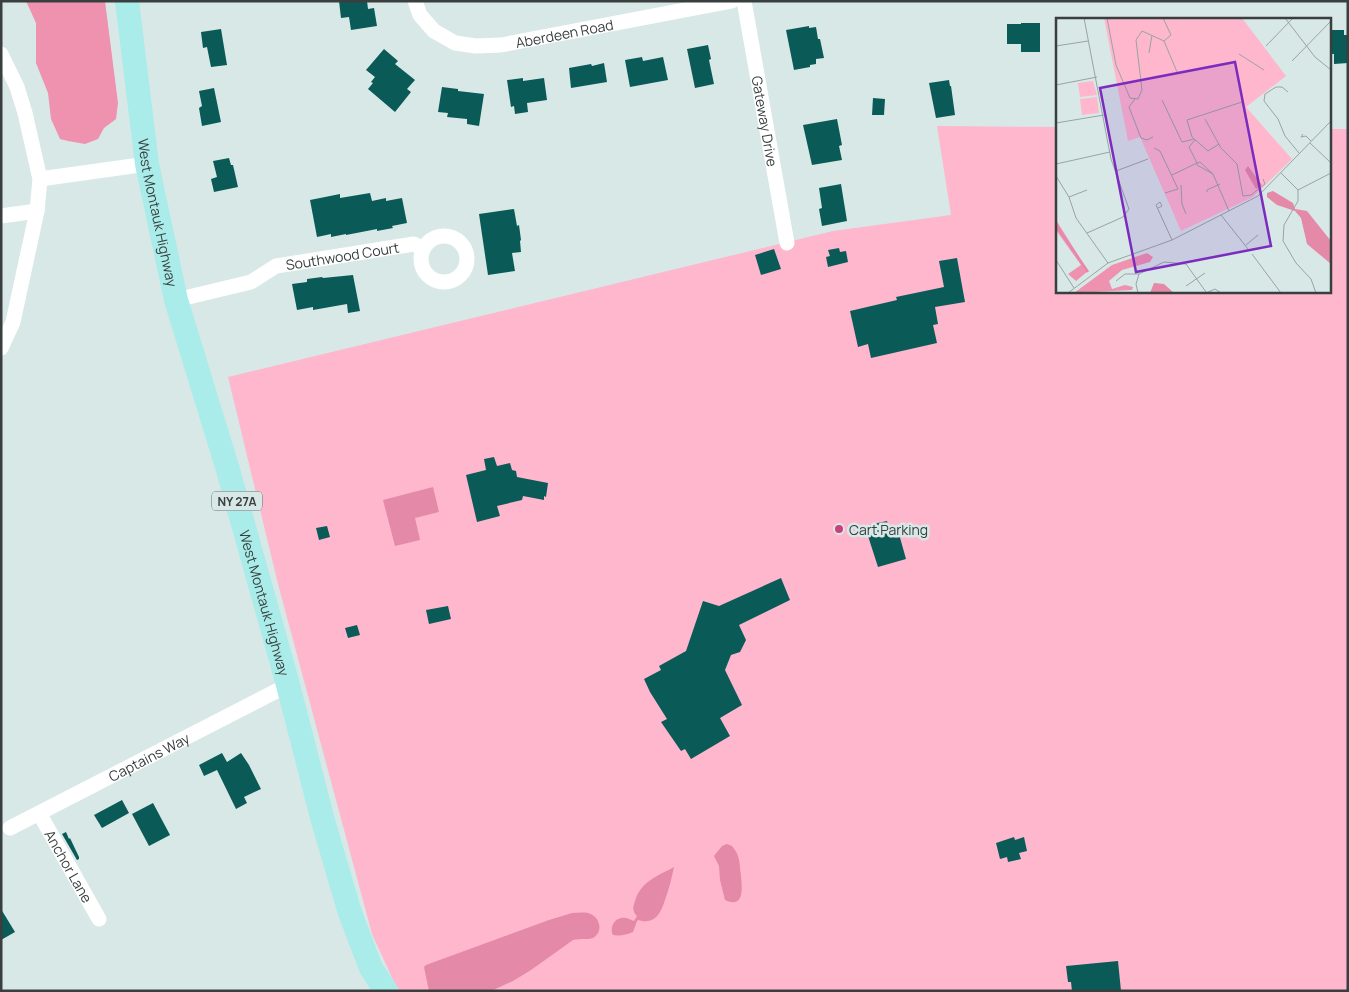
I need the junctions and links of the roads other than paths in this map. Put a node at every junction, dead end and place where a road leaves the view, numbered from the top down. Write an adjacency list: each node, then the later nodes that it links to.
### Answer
1 (127, 1): 6 (main road, West Montauk Highway / NY 27A)
2 (415, 1): 3 (street, Aberdeen Road)
3 (732, 1)
4 (744, 1): 10 (street, Gateway Drive)
5 (1, 54): 7 (street)
6 (147, 164): 7 (street); 12 (main road, West Montauk Highway / NY 27A)
7 (40, 180): 8 (street)
8 (37, 211): 9 (street); 13 (street)
9 (1, 216)
10 (787, 243)
11 (423, 249): 12 (street, Southwood Court)
12 (176, 300): 14 (main road, West Montauk Highway / NY 27A)
13 (1, 348)
14 (288, 685): 15 (street, Captains Way); 18 (main road, West Montauk Highway / NY 27A)
15 (39, 813): 16 (street, Captains Way); 17 (street, Anchor Lane)
16 (10, 828)
17 (98, 919)
18 (386, 991)

